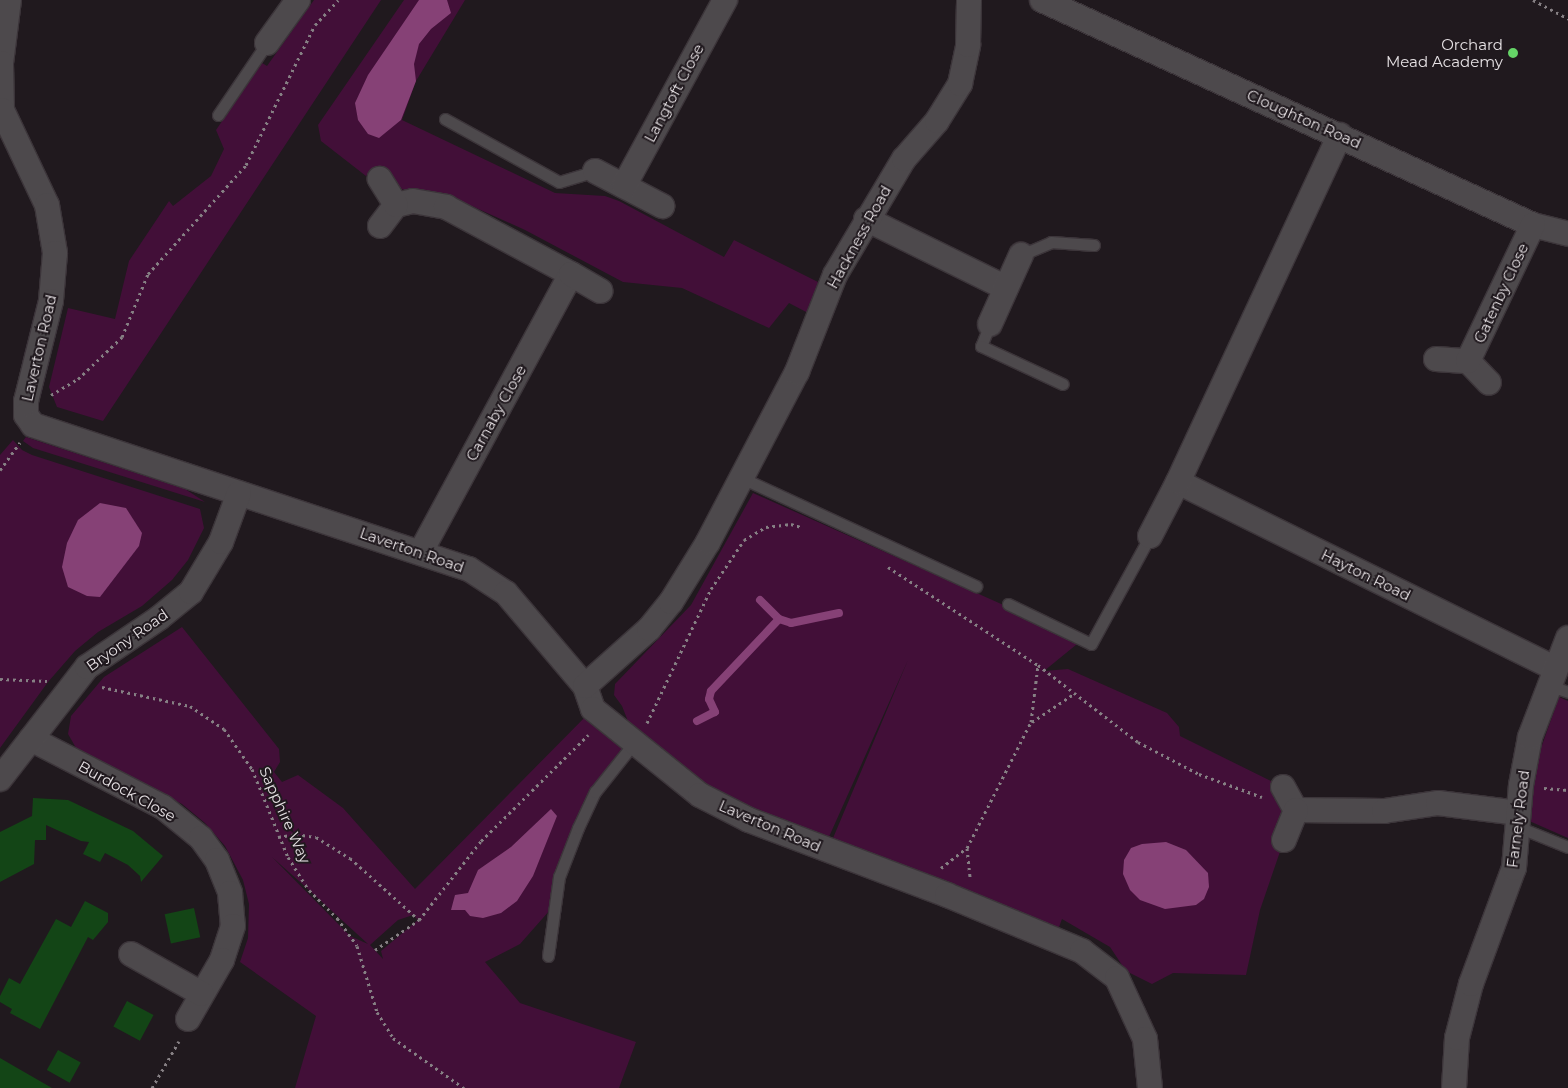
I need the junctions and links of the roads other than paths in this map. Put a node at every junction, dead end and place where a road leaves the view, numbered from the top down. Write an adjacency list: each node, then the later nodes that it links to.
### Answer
1 (9, 0): 7 (street, Laverton Road)
2 (725, 0): 13 (street, Langtoft Close)
3 (969, 0): 16 (street, Hackness Road)
4 (1042, 0): 10 (street, Cloughton Road)
5 (288, 2): 6 (street)
6 (267, 43): 8 (lane)
7 (1, 110): 32 (street, Laverton Road)
8 (218, 115)
9 (445, 119): 11 (lane)
10 (1340, 135): 17 (street, Cloughton Road); 31 (street)
11 (596, 171): 13 (street)
12 (380, 179): 14 (street)
13 (624, 186): 15 (street)
14 (396, 205): 18 (street); 22 (street)
15 (662, 206)
16 (866, 219): 23 (street); 30 (street, Hackness Road)
17 (1533, 225): 19 (street, Cloughton Road); 27 (street, Gatenby Close)
18 (380, 226)
19 (1568, 234)
20 (1094, 245): 21 (lane)
21 (1021, 255): 23 (street)
22 (571, 274): 24 (street); 34 (street, Carnaby Close)
23 (1006, 288): 25 (street)
24 (601, 290)
25 (990, 324): 29 (lane)
26 (1436, 358): 27 (street, Gatenby Close)
27 (1468, 361): 28 (street, Gatenby Close)
28 (1489, 383)
29 (1063, 384)
30 (742, 478): 35 (lane); 39 (street, Hackness Road)
31 (1178, 482): 33 (street); 38 (street, Hayton Road)
32 (239, 493): 34 (street, Laverton Road); 40 (street, Bryony Road)
33 (1150, 536): 36 (lane)
34 (421, 551): 39 (street, Laverton Road)
35 (976, 586)
36 (1008, 604)
37 (1568, 638): 38 (street, Farnely Road)
38 (1557, 681): 45 (street, Farnely Road)
39 (585, 686): 41 (street, Laverton Road)
40 (31, 739): 42 (street, Bryony Road); 50 (street, Burdock Close)
41 (635, 745): 49 (lane); 52 (street, Laverton Road)
42 (0, 779)
43 (1283, 787): 44 (street)
44 (1296, 810): 45 (street); 46 (street)
45 (1518, 820): 47 (lane); 53 (street, Farnely Road)
46 (1284, 840)
47 (1568, 846)
48 (130, 954): 50 (street)
49 (548, 956)
50 (202, 994): 51 (street, Burdock Close)
51 (188, 1019)
52 (1150, 1088)
53 (1454, 1088)

